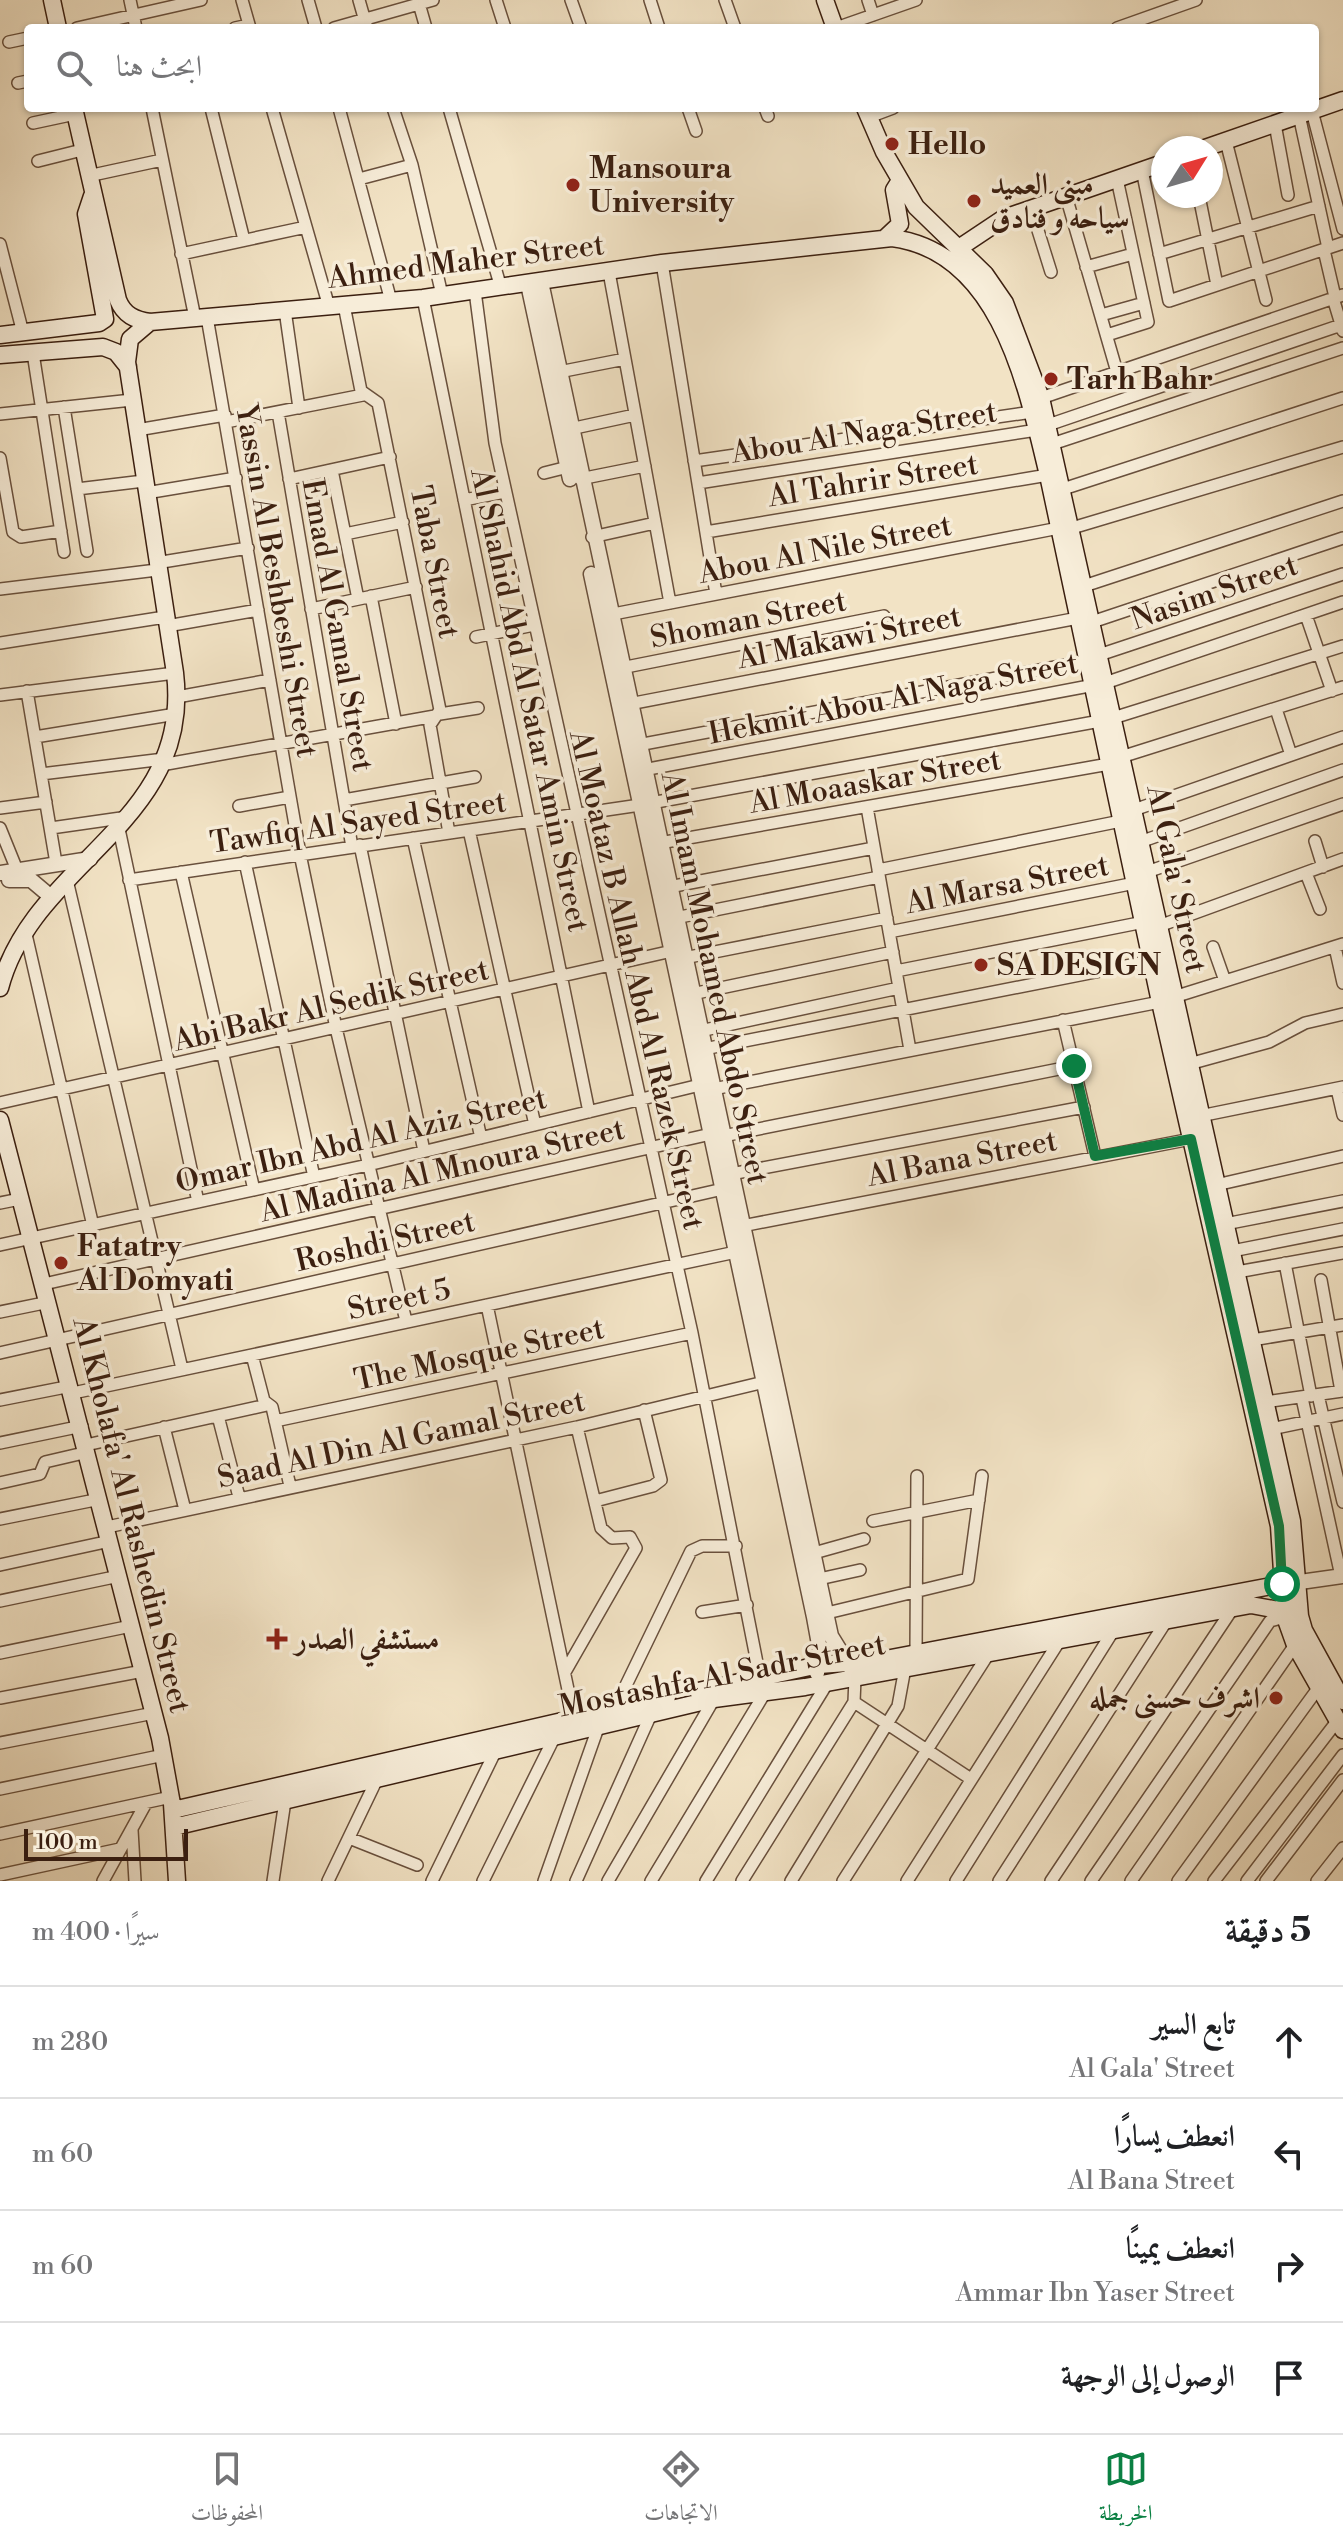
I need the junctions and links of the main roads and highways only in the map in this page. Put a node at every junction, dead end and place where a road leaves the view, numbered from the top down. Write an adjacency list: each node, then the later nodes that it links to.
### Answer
1 (52, 0): 3 (main road)
2 (825, 0): 4 (main road)
3 (57, 24)
4 (834, 24)
5 (1343, 100): 6 (main road)
6 (1319, 108)
7 (75, 112): 17 (main road)
8 (867, 112): 12 (main road, Al Gala' Street)
9 (1309, 112): 10 (main road)
10 (1223, 142)
11 (1151, 167): 15 (main road)
12 (899, 182): 13 (main road); 15 (main road, Al Gala' Street)
13 (884, 239): 14 (main road, Ahmed Maher Street); 18 (main road, Ahmed Maher Street)
14 (915, 245): 16 (main road, Al Gala' Street)
15 (959, 248): 16 (main road, Al Gala' Street)
16 (1000, 307): 22 (main road, Al Gala' Street)
17 (114, 311): 18 (main road, Ahmed Maher Street); 19 (main road)
18 (150, 322): 21 (main road)
19 (0, 335)
20 (0, 355): 21 (main road)
21 (128, 367): 28 (main road)
22 (1042, 427): 23 (main road, Al Gala' Street); 23 (main road, Al Gala' Street)
23 (1065, 528): 24 (main road, Al Gala' Street); 24 (main road, Al Gala' Street)
24 (1085, 620): 25 (main road, Al Gala' Street)
25 (1125, 815): 26 (main road, Al Gala' Street); 26 (main road, Al Gala' Street)
26 (1141, 878): 27 (main road, Al Gala' Street)
27 (1153, 923): 29 (main road, Al Gala' Street); 29 (main road, Al Gala' Street)
28 (0, 988)
29 (1167, 999): 32 (main road, Al Gala' Street); 32 (main road, Al Gala' Street)
30 (0, 1120): 31 (main road, Al Kholafa' Al Rashedin Street)
31 (3, 1153): 41 (main road, Al Kholafa' Al Rashedin Street)
32 (1202, 1157): 33 (main road, Al Gala' Street); 33 (main road, Al Gala' Street)
33 (1289, 1584): 34 (main road, Al Gala' Street); 35 (main road, Mostashfa Al Sadr Street); 40 (main road, Al Gala' Street)
34 (1284, 1614): 35 (main road, Mostashfa Al Sadr Street); 40 (main road, Al Gala' Street)
35 (1114, 1623): 37 (main road, Mostashfa Al Sadr Street); 37 (main road, Mostashfa Al Sadr Street)
36 (811, 1666): 37 (main road, Mostashfa Al Sadr Street); 38 (main road, Mostashfa Al Sadr Street); 39 (main road)
37 (864, 1671): 39 (main road, Mostashfa Al Sadr Street)
38 (763, 1684): 39 (main road, Mostashfa Al Sadr Street); 41 (main road, Mostashfa Al Sadr Street); 41 (main road, Mostashfa Al Sadr Street)
39 (817, 1684)
40 (1340, 1713)
41 (173, 1811): 42 (main road, Al Kholafa' Al Rashedin Street)
42 (177, 1881)

